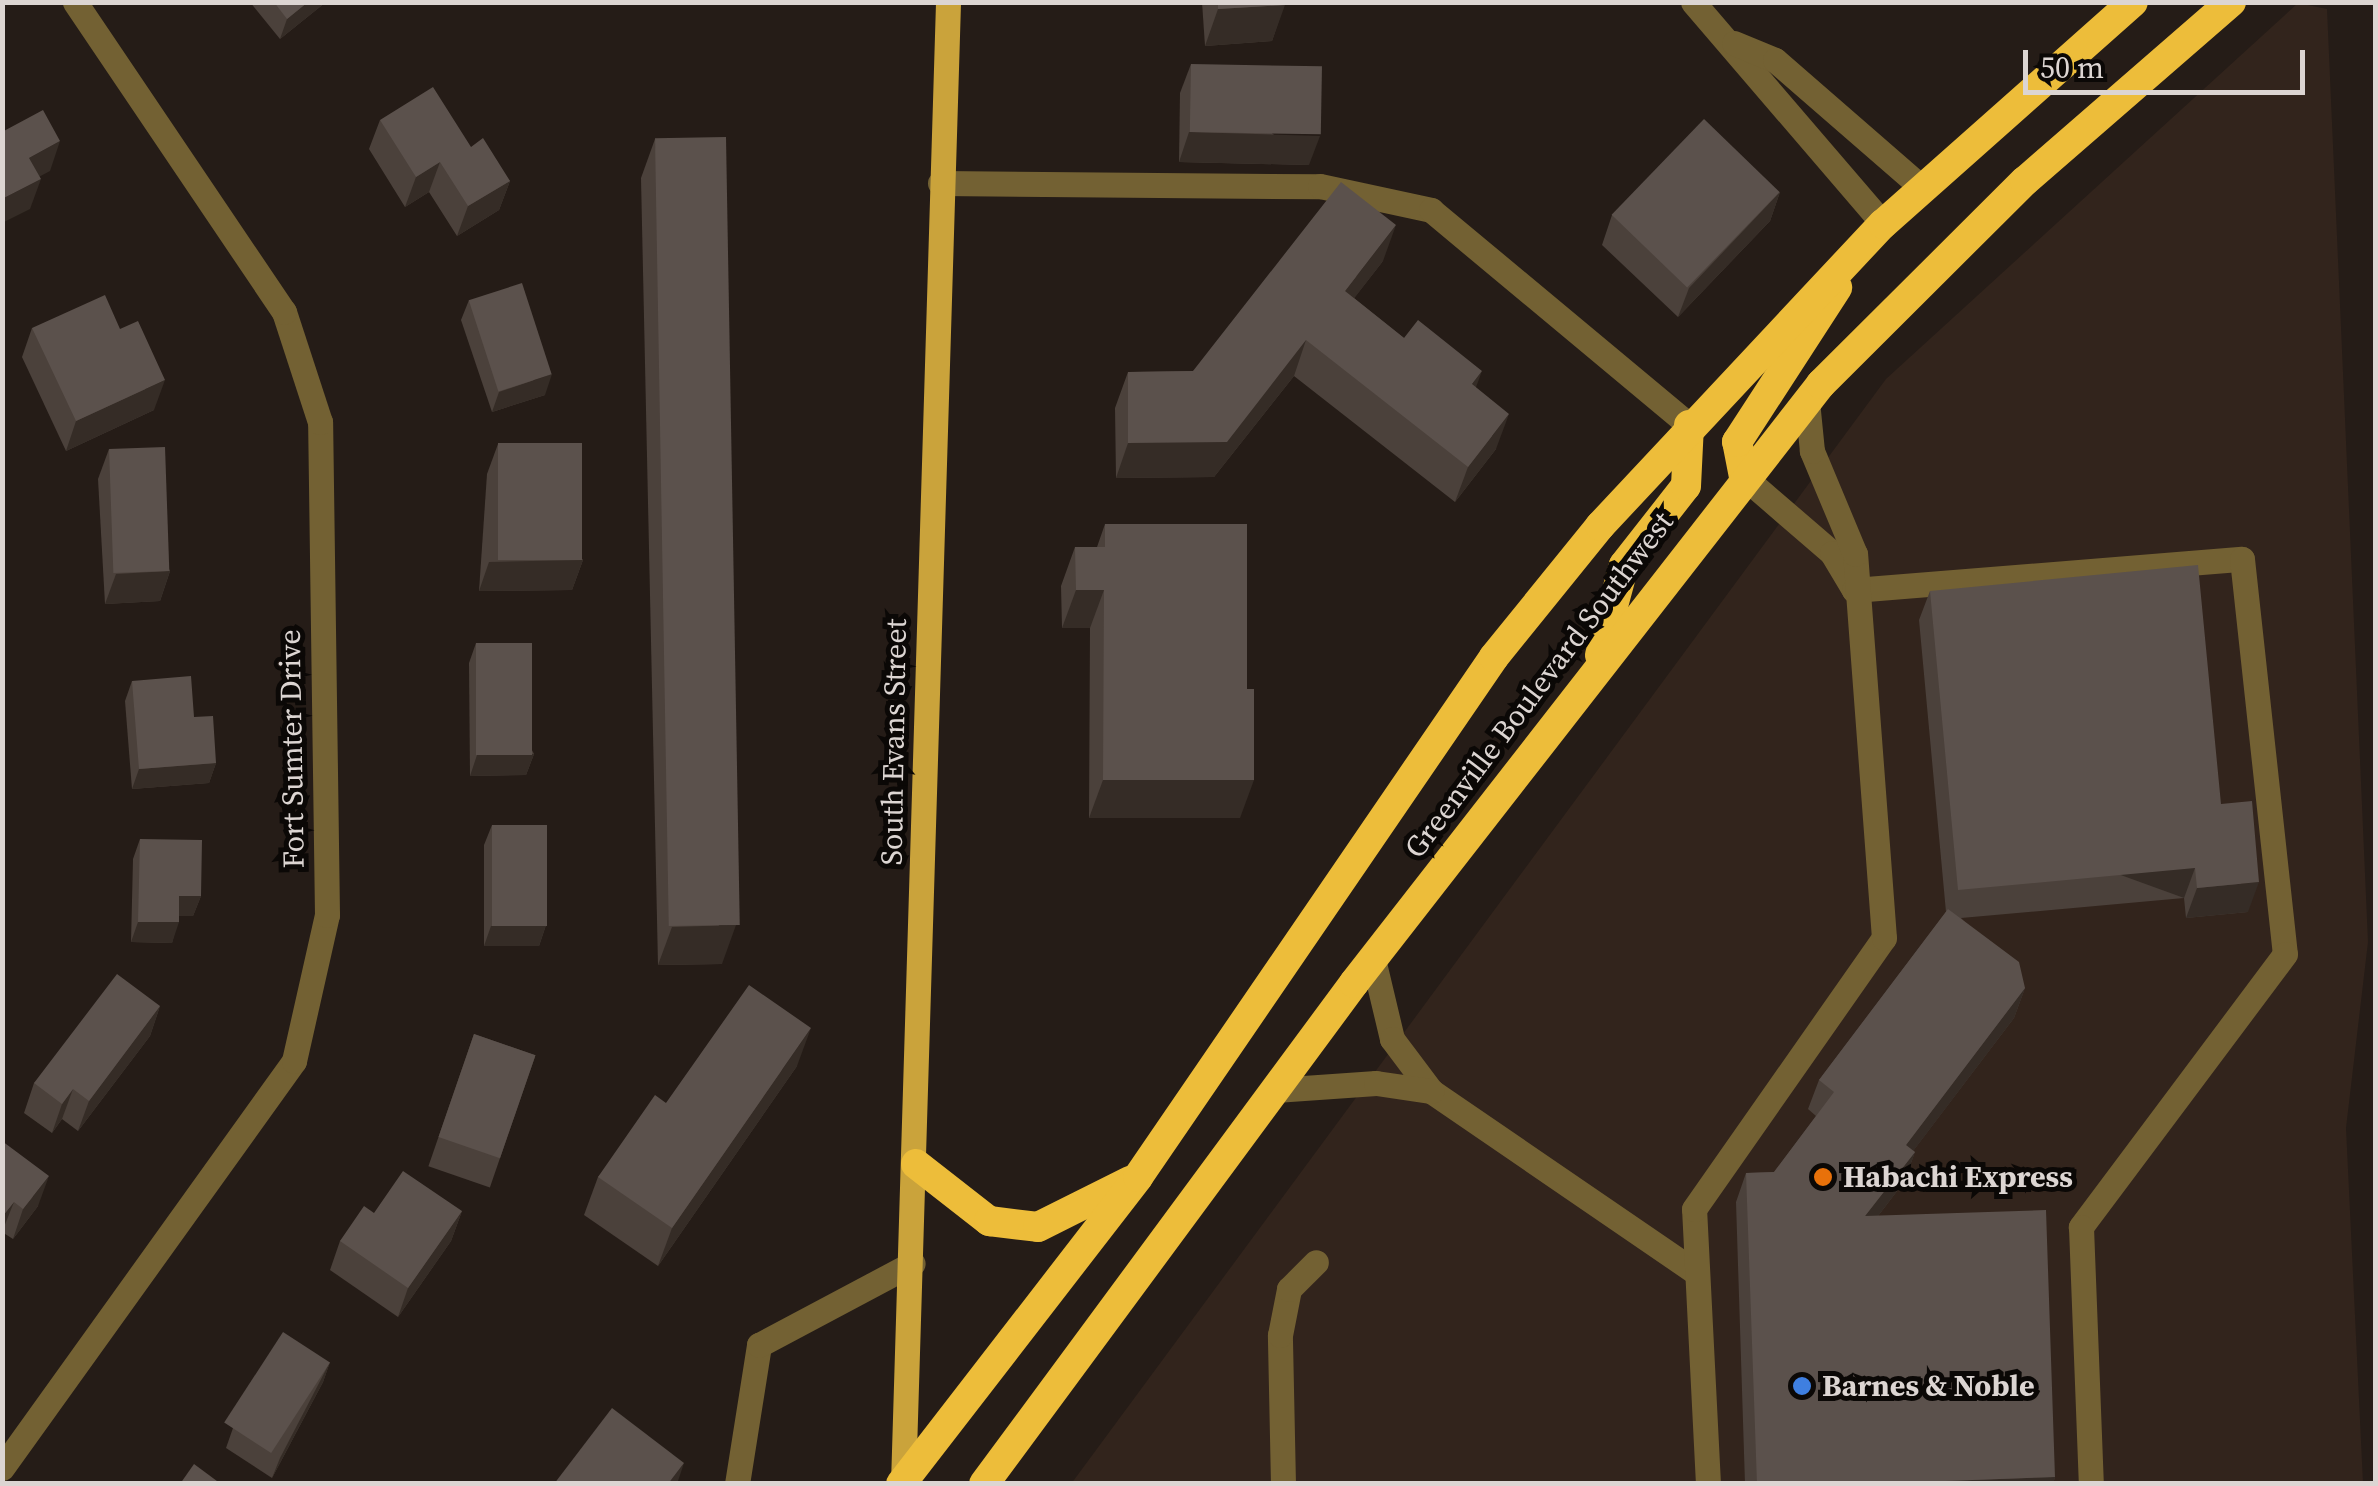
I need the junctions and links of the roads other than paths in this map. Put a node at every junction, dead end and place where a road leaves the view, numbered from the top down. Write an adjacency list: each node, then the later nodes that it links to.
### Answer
1 (75, 2): 24 (street, Fort Sumter Drive)
2 (948, 2): 7 (main road, South Evans Street)
3 (1693, 2): 6 (street)
4 (2133, 2): 8 (highway, Greenville Boulevard Southwest)
5 (2232, 2): 11 (highway, Greenville Boulevard Southwest)
6 (1734, 44): 8 (street); 9 (street)
7 (940, 183): 12 (street); 19 (main road, South Evans Street)
8 (1922, 188): 9 (highway, Greenville Boulevard Southwest)
9 (1883, 224): 10 (highway, Greenville Boulevard Southwest)
10 (1855, 254): 12 (highway, Greenville Boulevard Southwest); 13 (highway)
11 (1807, 402): 13 (highway, Greenville Boulevard Southwest); 14 (street)
12 (1690, 425): 15 (highway); 20 (highway, Greenville Boulevard Southwest)
13 (1744, 477): 14 (street); 15 (highway, Greenville Boulevard Southwest)
14 (1854, 590): 23 (street); 30 (street)
15 (1597, 667): 16 (highway, Greenville Boulevard Southwest)
16 (1373, 959): 17 (highway, Greenville Boulevard Southwest); 18 (street)
17 (1275, 1090): 18 (street); 27 (highway, Greenville Boulevard Southwest)
18 (1431, 1092): 23 (street)
19 (916, 1164): 20 (highway); 22 (main road, South Evans Street)
20 (1138, 1178): 25 (highway, Greenville Boulevard Southwest)
21 (1316, 1262): 28 (street)
22 (914, 1263): 25 (main road, South Evans Street); 26 (street)
23 (1697, 1273): 29 (street)
24 (2, 1468)
25 (903, 1483)
26 (737, 1484)
27 (984, 1484)
28 (1284, 1484)
29 (1708, 1484)
30 (2091, 1484)

